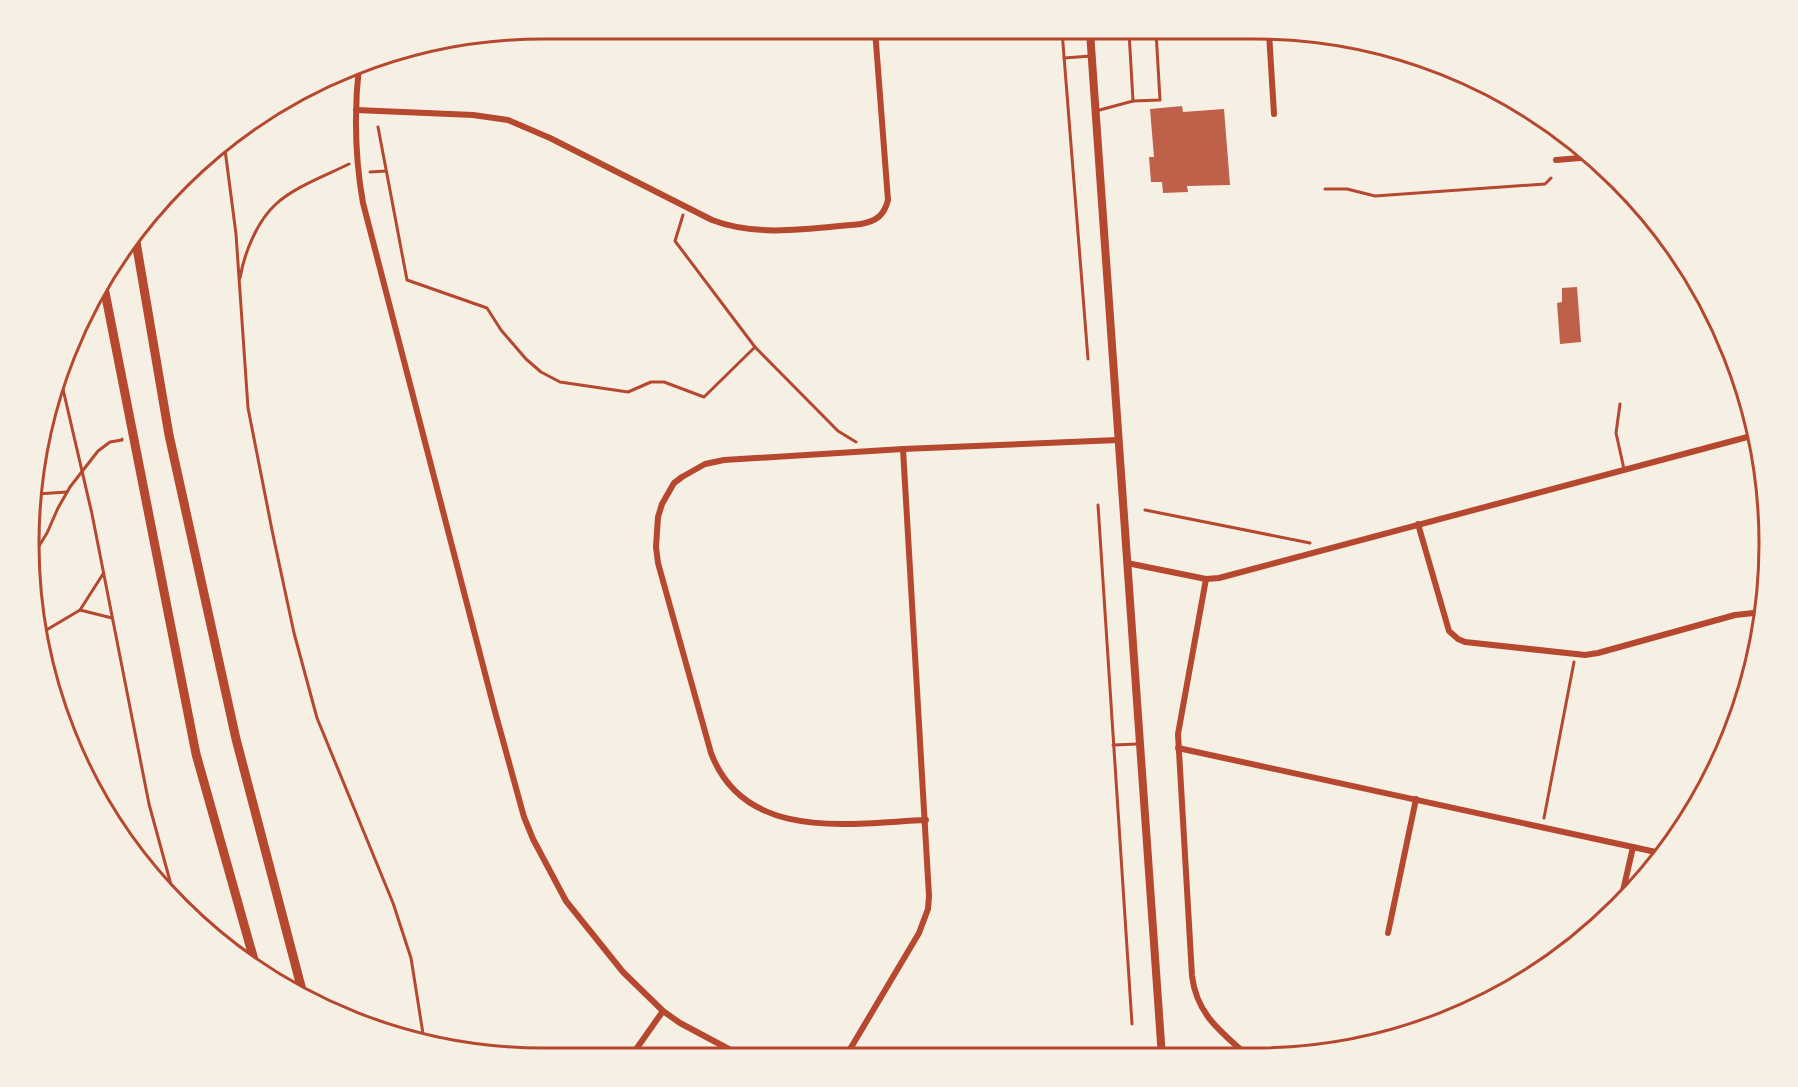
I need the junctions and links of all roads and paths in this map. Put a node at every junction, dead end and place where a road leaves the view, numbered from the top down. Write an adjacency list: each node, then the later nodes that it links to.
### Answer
1 (876, 39): 23 (street)
2 (1063, 39): 8 (lane)
3 (1090, 39): 7 (street)
4 (1129, 39): 10 (lane)
5 (1156, 39): 10 (lane)
6 (1269, 39): 13 (street)
7 (1091, 56): 8 (lane); 12 (street)
8 (1064, 58): 28 (lane)
9 (358, 74): 11 (street)
10 (1133, 101): 12 (lane)
11 (356, 110): 17 (street); 23 (street)
12 (1095, 111): 33 (street)
13 (1274, 114)
14 (378, 127): 19 (path)
15 (225, 152): 25 (path)
16 (1580, 158): 18 (street)
17 (357, 160): 25 (path); 66 (street)
18 (1556, 160)
19 (386, 171): 20 (path); 27 (path)
20 (370, 172)
21 (1551, 178): 22 (path)
22 (1325, 189)
23 (686, 207): 27 (path)
24 (137, 245): 65 (main road)
25 (238, 286): 68 (path)
26 (105, 294): 64 (main road)
27 (755, 347): 35 (path)
28 (1088, 359)
29 (63, 390): 37 (path)
30 (1620, 404): 36 (lane)
31 (120, 431): 37 (path)
32 (1747, 437): 36 (street)
33 (1118, 440): 34 (street); 45 (street)
34 (903, 449): 35 (street); 57 (street)
35 (866, 451): 57 (street)
36 (1624, 469): 42 (street)
37 (82, 472): 38 (path); 46 (path)
38 (67, 492): 39 (path); 43 (path)
39 (42, 494)
40 (1098, 505): 54 (lane)
41 (1145, 510): 44 (path)
42 (1418, 524): 44 (street); 52 (street)
43 (39, 546)
44 (1332, 547): 47 (street)
45 (1127, 563): 47 (street); 53 (street)
46 (103, 573): 48 (path); 50 (path)
47 (1206, 579): 55 (street)
48 (80, 610): 50 (path); 51 (path)
49 (1754, 613): 52 (street)
50 (112, 618): 61 (path)
51 (47, 630)
52 (1576, 654): 58 (path)
53 (1141, 744): 54 (lane); 72 (street)
54 (1113, 745): 67 (lane)
55 (1178, 748): 56 (street); 73 (street)
56 (1416, 799): 58 (street); 63 (street)
57 (926, 820): 71 (street)
58 (1542, 827): 59 (street)
59 (1633, 847): 60 (street); 62 (street)
60 (1654, 852)
61 (170, 883)
62 (1624, 886)
63 (1388, 933)
64 (253, 956)
65 (301, 985)
66 (663, 1011): 69 (street); 70 (street)
67 (1131, 1024)
68 (423, 1033)
69 (637, 1048)
70 (726, 1048)
71 (851, 1048)
72 (1161, 1048)
73 (1240, 1048)

